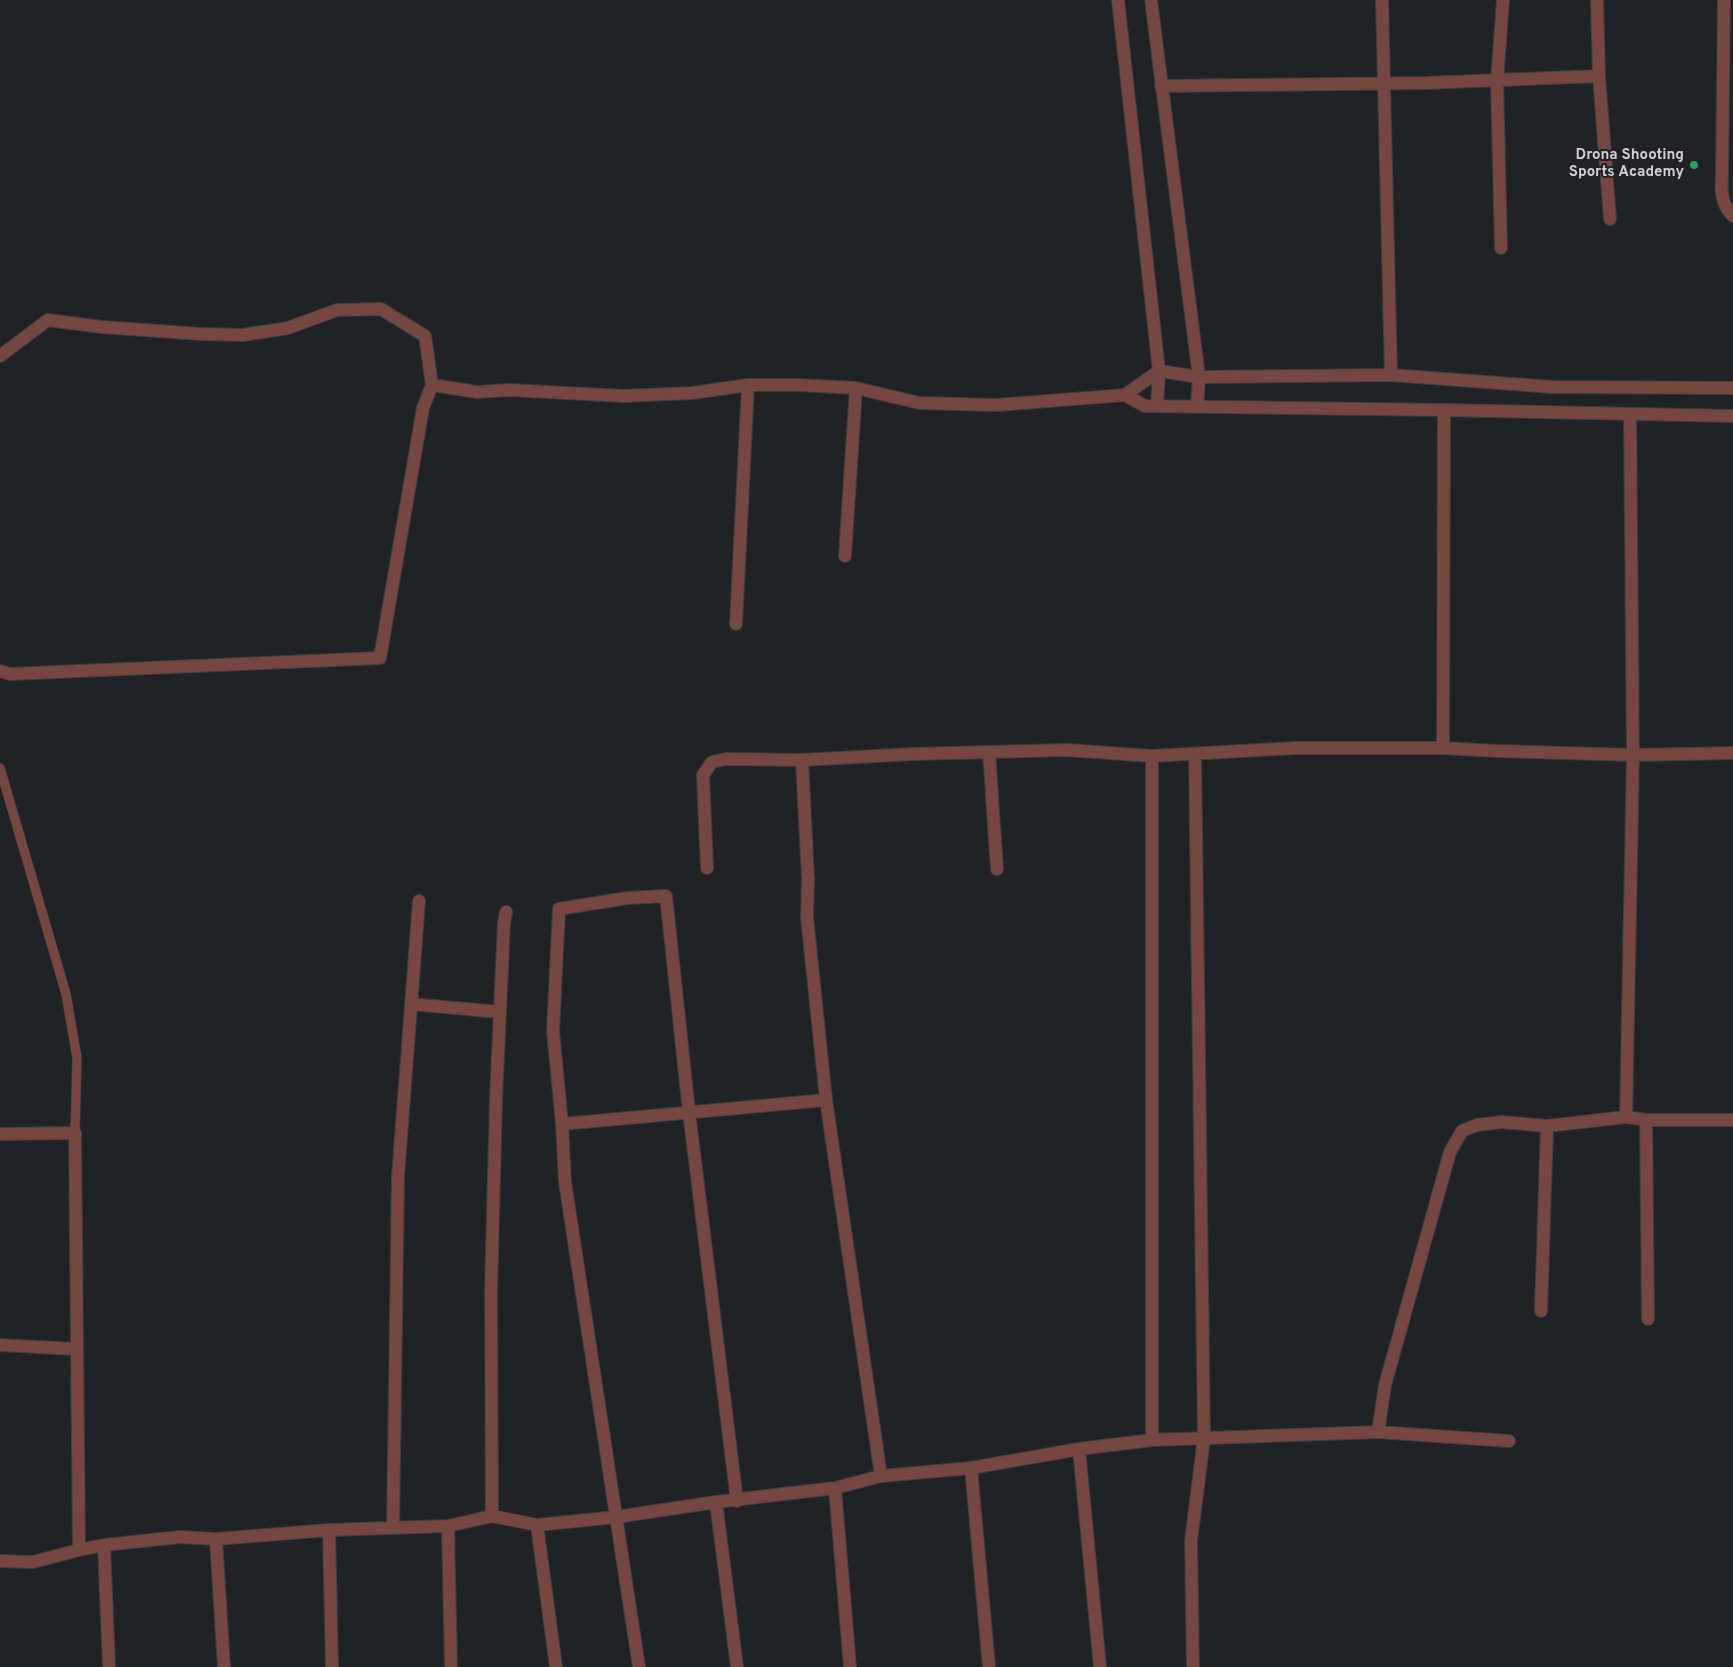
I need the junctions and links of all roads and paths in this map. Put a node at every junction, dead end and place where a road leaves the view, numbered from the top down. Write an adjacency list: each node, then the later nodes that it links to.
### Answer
1 (1118, 0): 15 (street)
2 (1151, 0): 10 (street)
3 (1382, 0): 9 (street)
4 (1503, 0): 8 (street)
5 (1597, 0): 7 (street)
6 (1724, 0): 11 (street)
7 (1600, 76): 8 (street); 12 (street)
8 (1497, 80): 9 (street); 13 (street)
9 (1384, 84): 10 (street); 16 (street)
10 (1161, 86): 17 (street)
11 (1733, 216)
12 (1610, 219)
13 (1501, 248)
14 (0, 356): 18 (street)
15 (1159, 371): 17 (street); 22 (street); 23 (street)
16 (1391, 375): 17 (street); 21 (street)
17 (1199, 377): 24 (street)
18 (432, 385): 19 (street); 30 (street)
19 (748, 385): 20 (street); 29 (street)
20 (856, 388): 22 (street); 28 (street)
21 (1733, 388)
22 (1125, 394): 23 (street)
23 (1157, 406): 24 (street)
24 (1197, 407): 25 (street)
25 (1444, 410): 26 (street); 31 (street)
26 (1630, 415): 27 (street); 35 (street)
27 (1733, 416)
28 (845, 556)
29 (736, 624)
30 (0, 671)
31 (1443, 748): 34 (street); 35 (street)
32 (989, 752): 36 (street); 37 (street); 40 (street)
33 (1733, 753): 35 (street)
34 (1195, 755): 36 (street); 59 (street)
35 (1632, 755): 47 (street)
36 (1152, 756): 60 (street)
37 (802, 760): 39 (street); 45 (street)
38 (0, 768): 53 (lane)
39 (707, 868)
40 (997, 869)
41 (418, 901): 43 (street)
42 (506, 912): 44 (street)
43 (411, 1004): 44 (street); 72 (street)
44 (500, 1012): 68 (street)
45 (826, 1100): 46 (street); 64 (street)
46 (690, 1112): 50 (street); 50 (street); 66 (street)
47 (1626, 1117): 48 (street); 51 (street)
48 (1646, 1120): 49 (street); 55 (street)
49 (1733, 1120)
50 (562, 1124): 69 (street)
51 (1548, 1126): 54 (street); 58 (street)
52 (0, 1134): 53 (street)
53 (75, 1134): 57 (street)
54 (1541, 1312)
55 (1648, 1319)
56 (0, 1346): 57 (street)
57 (76, 1349): 76 (street)
58 (1378, 1432): 59 (street); 61 (street)
59 (1204, 1438): 60 (street); 88 (street)
60 (1152, 1440): 62 (street)
61 (1509, 1441)
62 (1079, 1449): 63 (street); 87 (street)
63 (971, 1468): 64 (street); 86 (street)
64 (881, 1476): 65 (street)
65 (835, 1488): 66 (street); 85 (street)
66 (737, 1501): 67 (street)
67 (716, 1502): 69 (street); 84 (street)
68 (492, 1516): 70 (street); 71 (street)
69 (616, 1517): 71 (street); 83 (street)
70 (448, 1526): 72 (street); 81 (street)
71 (537, 1526): 82 (street)
72 (393, 1528): 73 (street)
73 (328, 1530): 74 (street); 80 (street)
74 (216, 1539): 75 (street); 79 (street)
75 (104, 1545): 76 (street); 78 (street)
76 (78, 1550): 77 (street)
77 (0, 1561)
78 (109, 1667)
79 (224, 1667)
80 (332, 1667)
81 (451, 1667)
82 (556, 1667)
83 (638, 1667)
84 (737, 1667)
85 (850, 1667)
86 (989, 1667)
87 (1100, 1667)
88 (1193, 1667)

